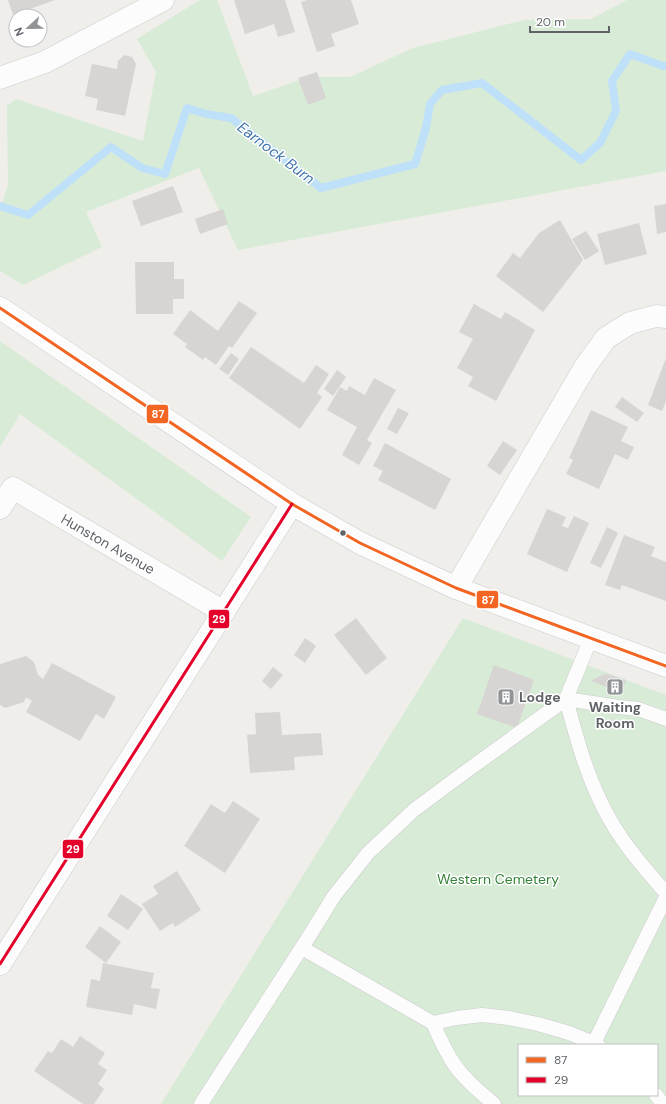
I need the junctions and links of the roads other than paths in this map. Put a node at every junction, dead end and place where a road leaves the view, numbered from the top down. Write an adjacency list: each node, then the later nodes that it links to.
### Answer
1 (163, 0): 2 (street)
2 (0, 78)
3 (8, 314): 5 (street)
4 (666, 317): 7 (street)
5 (292, 504): 7 (street); 8 (street)
6 (0, 508): 8 (street, Hunston Avenue)
7 (456, 588): 9 (street)
8 (224, 612): 16 (street)
9 (591, 638): 10 (street); 11 (lane)
10 (666, 666)
11 (566, 700): 12 (lane); 13 (lane); 15 (lane)
12 (666, 719)
13 (666, 893)
14 (666, 896): 18 (lane)
15 (302, 948): 17 (lane); 20 (lane)
16 (0, 964)
17 (433, 1023): 18 (lane); 21 (lane)
18 (596, 1044)
19 (657, 1096): 22 (lane)
20 (201, 1104)
21 (494, 1104)
22 (663, 1104)

